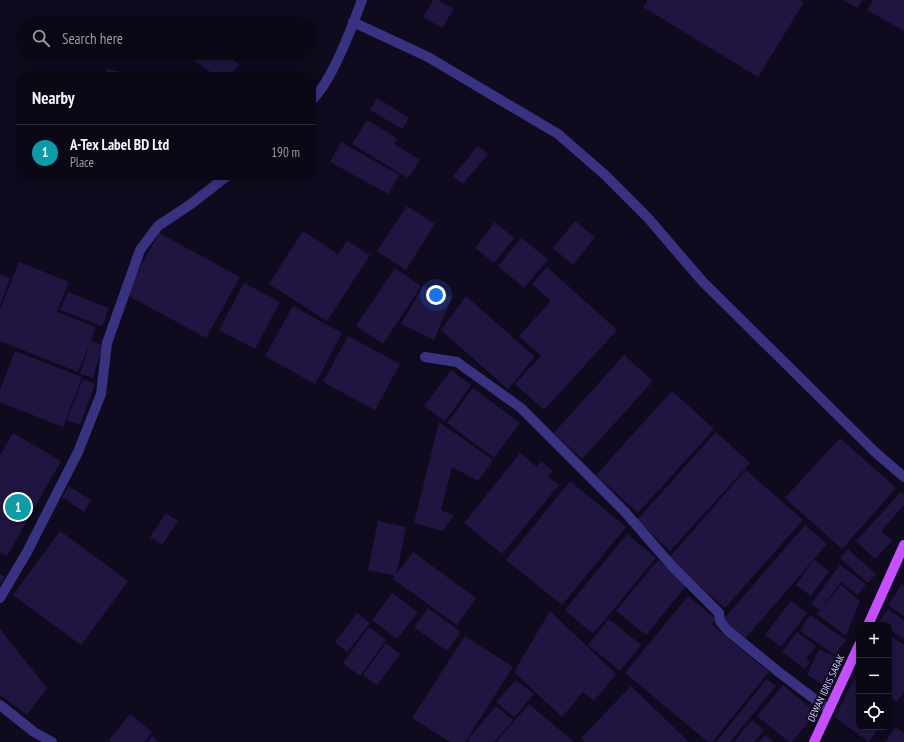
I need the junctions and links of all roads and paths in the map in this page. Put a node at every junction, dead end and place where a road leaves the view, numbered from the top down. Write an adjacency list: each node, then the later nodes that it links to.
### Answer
1 (362, 0): 2 (street)
2 (354, 22): 3 (street); 6 (street)
3 (316, 96)
4 (222, 180): 8 (street)
5 (425, 357): 12 (street)
6 (904, 477)
7 (904, 546): 9 (main road)
8 (0, 598)
9 (869, 622)
10 (856, 652): 12 (main road, DEWAN IDRIS SARAK)
11 (0, 705): 13 (street)
12 (829, 710): 14 (main road, DEWAN IDRIS SARAK)
13 (52, 742)
14 (814, 742)

